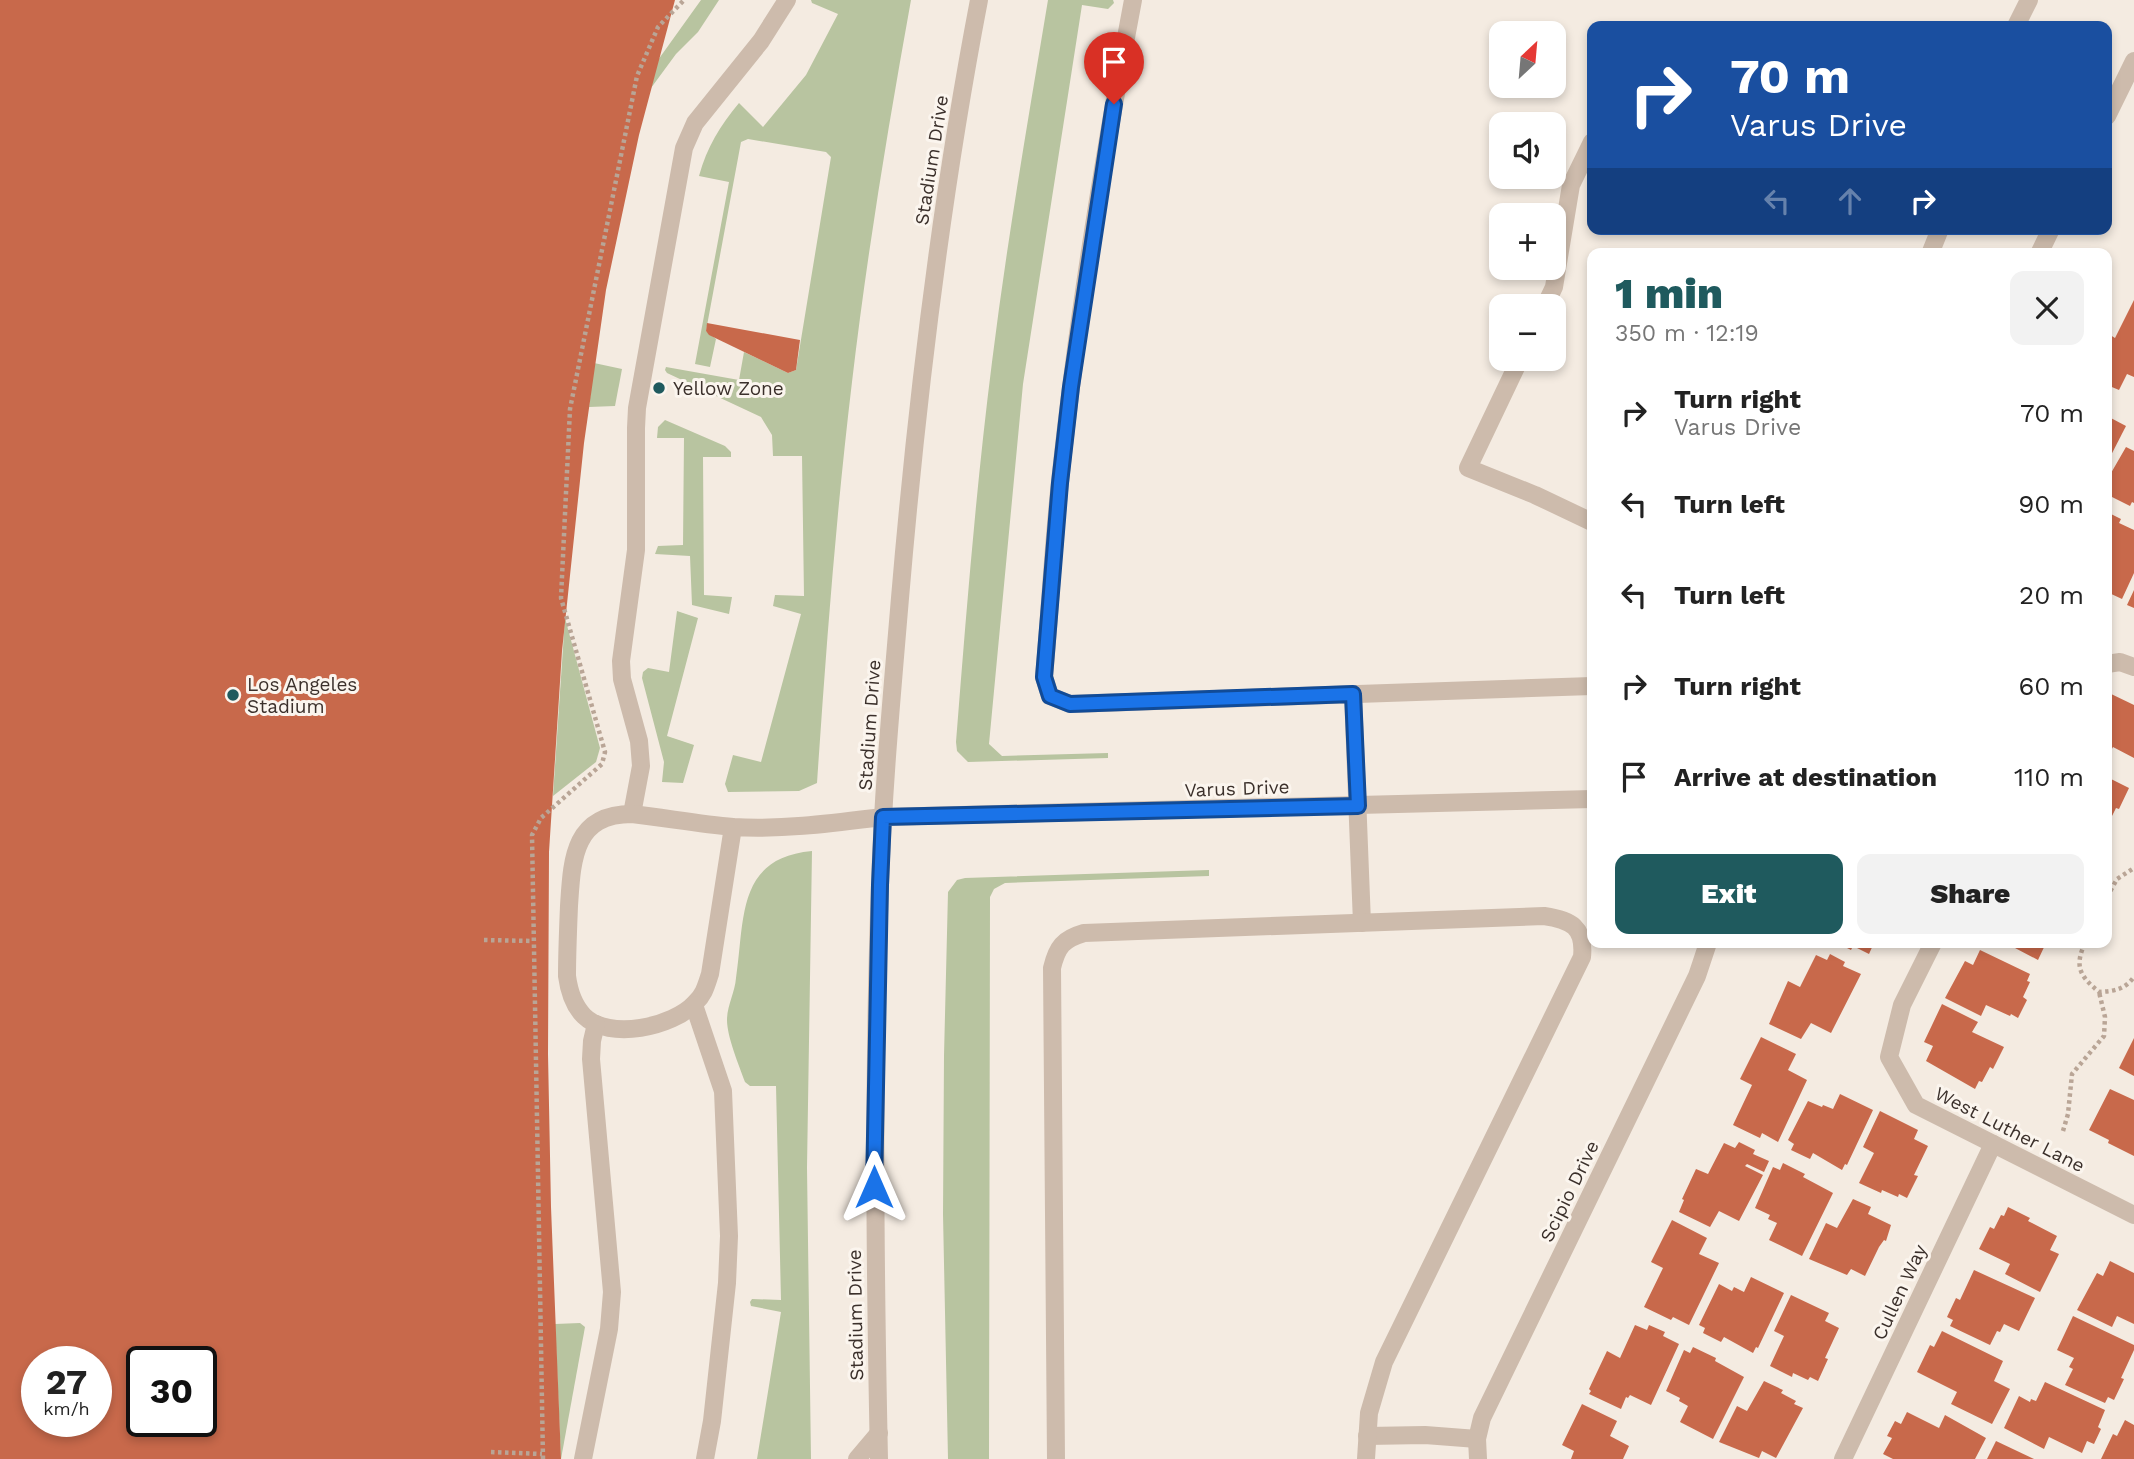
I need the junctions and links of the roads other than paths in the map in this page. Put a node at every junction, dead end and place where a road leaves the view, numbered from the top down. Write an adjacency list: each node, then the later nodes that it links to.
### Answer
1 (787, 0): 18 (street)
2 (979, 0): 19 (street, Stadium Drive)
3 (1133, 0): 15 (street)
4 (2029, 0): 5 (street)
5 (2019, 21)
6 (2134, 61): 7 (street)
7 (2112, 106)
8 (1587, 152): 9 (street)
9 (1551, 294)
10 (1514, 371): 11 (street)
11 (1587, 520)
12 (2112, 663): 13 (street)
13 (2134, 667)
14 (1587, 686): 15 (street)
15 (1353, 694): 17 (street)
16 (1587, 799): 17 (street, Varus Drive)
17 (1358, 806): 19 (street, Varus Drive); 21 (street)
18 (632, 814): 20 (street); 25 (street)
19 (883, 817): 20 (street, Varus Drive); 28 (street, Stadium Drive)
20 (733, 827): 24 (street)
21 (1362, 923): 29 (street); 35 (street)
22 (1706, 948): 30 (street, Scipio Drive)
23 (1930, 948): 26 (street, West Luther Lane)
24 (694, 1005): 25 (street); 32 (street)
25 (596, 1024): 31 (street)
26 (1993, 1144): 27 (street, West Luther Lane); 38 (street, Cullen Way)
27 (2134, 1215)
28 (878, 1433): 33 (street); 34 (street, Stadium Drive)
29 (1367, 1436): 30 (street); 36 (street)
30 (1476, 1438): 37 (street, Scipio Drive)
31 (583, 1459)
32 (705, 1459)
33 (858, 1459)
34 (879, 1459)
35 (1056, 1459)
36 (1366, 1459)
37 (1478, 1459)
38 (1843, 1459)

